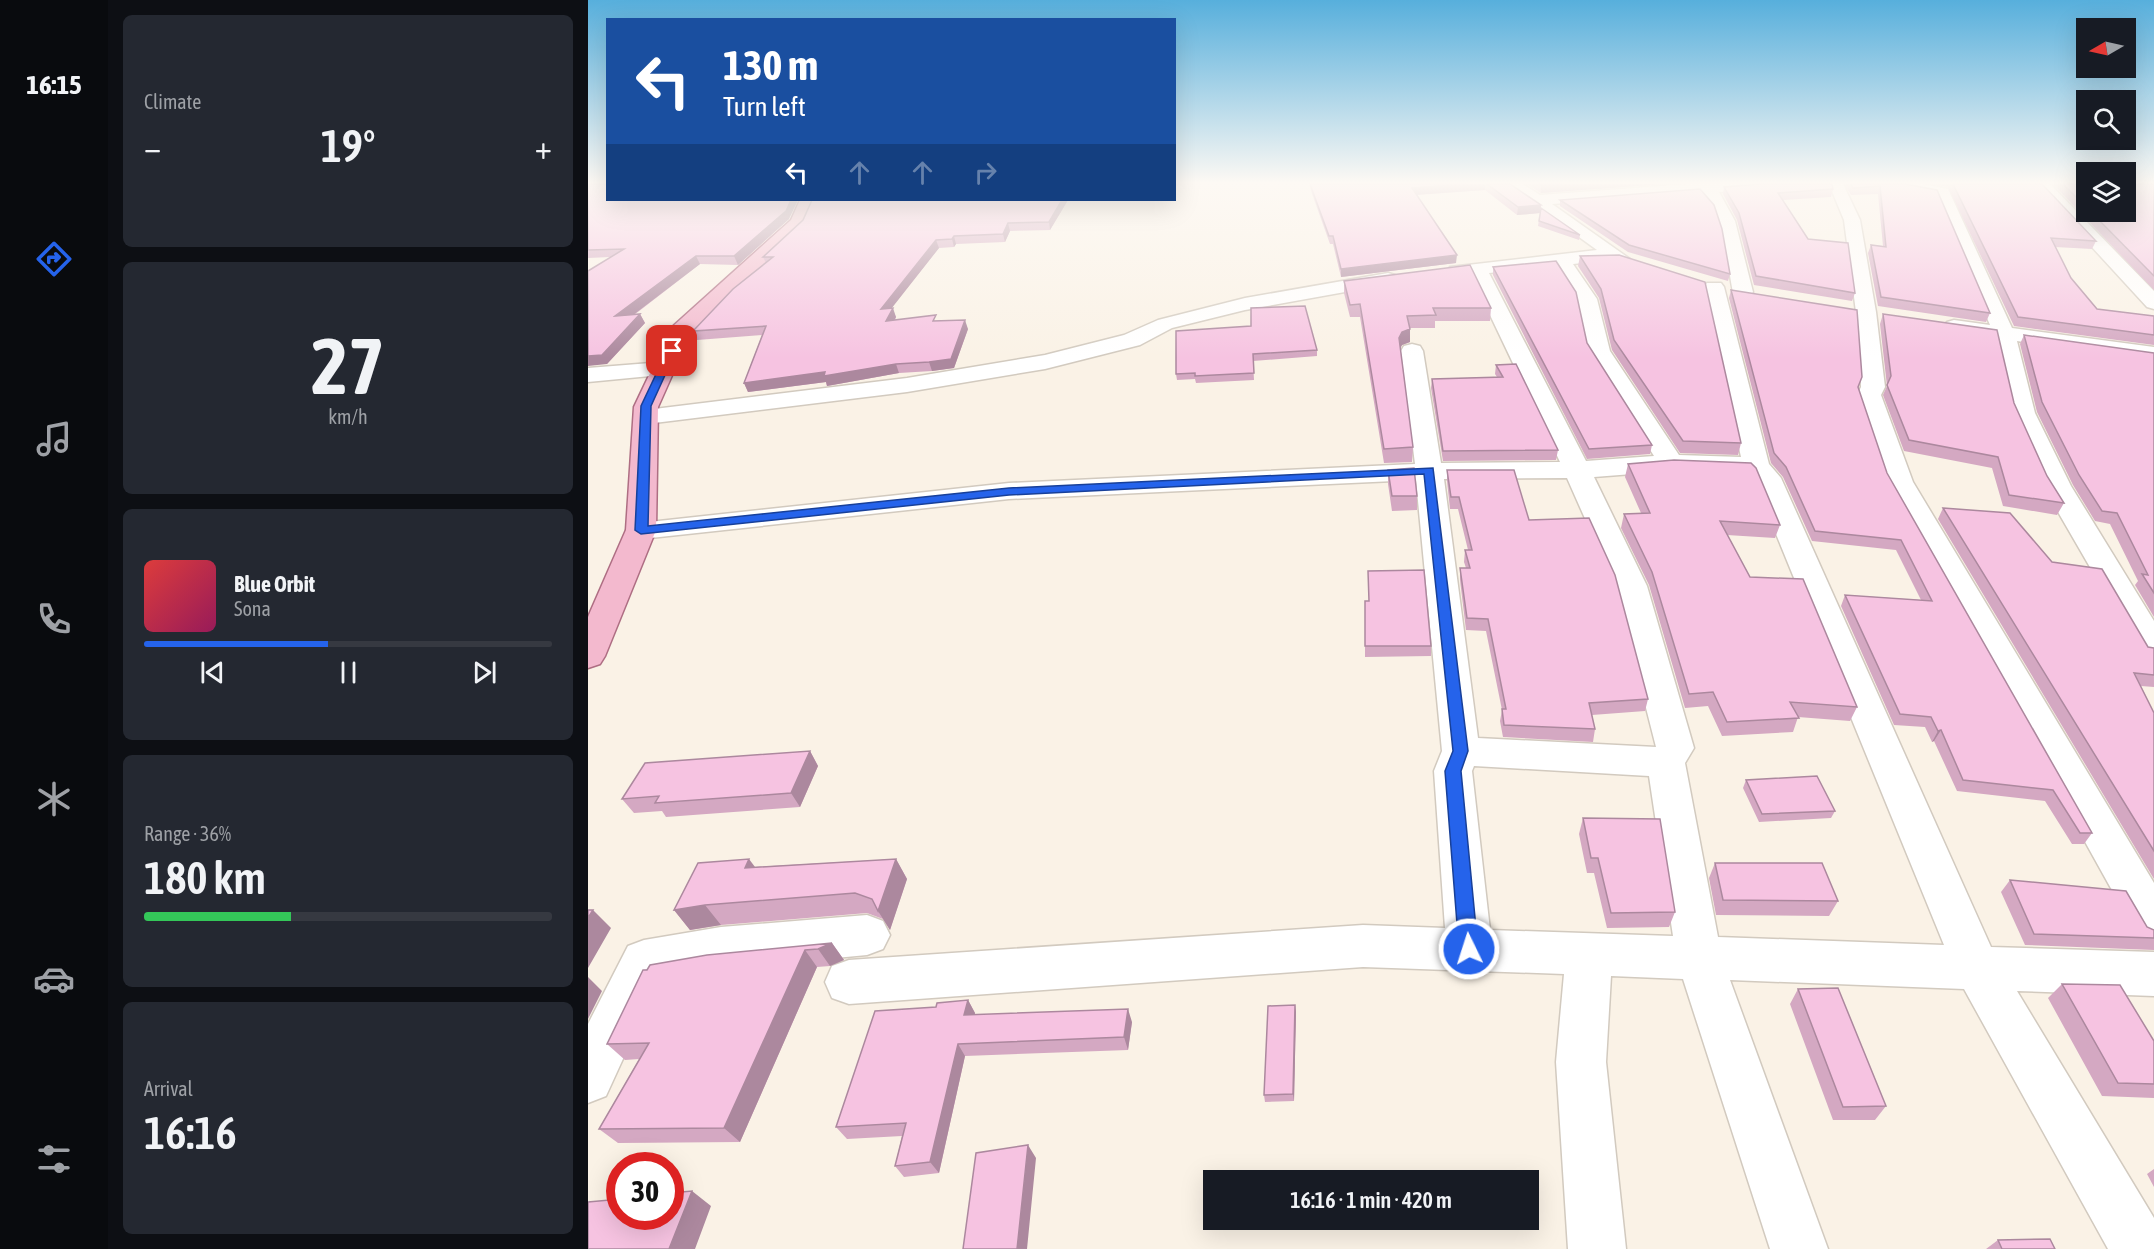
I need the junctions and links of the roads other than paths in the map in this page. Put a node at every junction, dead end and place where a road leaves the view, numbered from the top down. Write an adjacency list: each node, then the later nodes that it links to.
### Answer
1 (776, 242): 18 (main road)
2 (1597, 242): 7 (street)
3 (1732, 242): 11 (street)
4 (1855, 242): 30 (street)
5 (1964, 242): 15 (street)
6 (2097, 242): 13 (street)
7 (1613, 254): 8 (street); 9 (street)
8 (1561, 260): 21 (street); 23 (street)
9 (1640, 265)
10 (1407, 276): 20 (street)
11 (1743, 292): 12 (street); 22 (street)
12 (1766, 295)
13 (2154, 303)
14 (1935, 323): 15 (street)
15 (2004, 333): 17 (street); 26 (street)
16 (1412, 351): 24 (street)
17 (2154, 354)
18 (663, 369): 19 (street); 20 (main road)
19 (588, 375)
20 (646, 417): 25 (main road)
21 (1671, 463): 22 (street); 23 (street)
22 (1756, 466): 35 (street)
23 (1577, 470): 24 (street); 29 (street)
24 (1429, 471): 25 (street); 28 (street)
25 (641, 530): 27 (main road)
26 (2154, 649)
27 (588, 656)
28 (1461, 751): 29 (street); 32 (street)
29 (1666, 762): 34 (street)
30 (2154, 922)
31 (867, 935): 38 (street)
32 (1469, 949): 33 (street); 37 (street)
33 (1589, 954): 34 (street); 39 (street)
34 (1699, 958): 35 (street); 40 (street)
35 (1977, 968): 36 (street); 41 (street)
36 (2154, 974)
37 (849, 982)
38 (588, 1078)
39 (1597, 1249)
40 (1798, 1249)
41 (2140, 1249)

